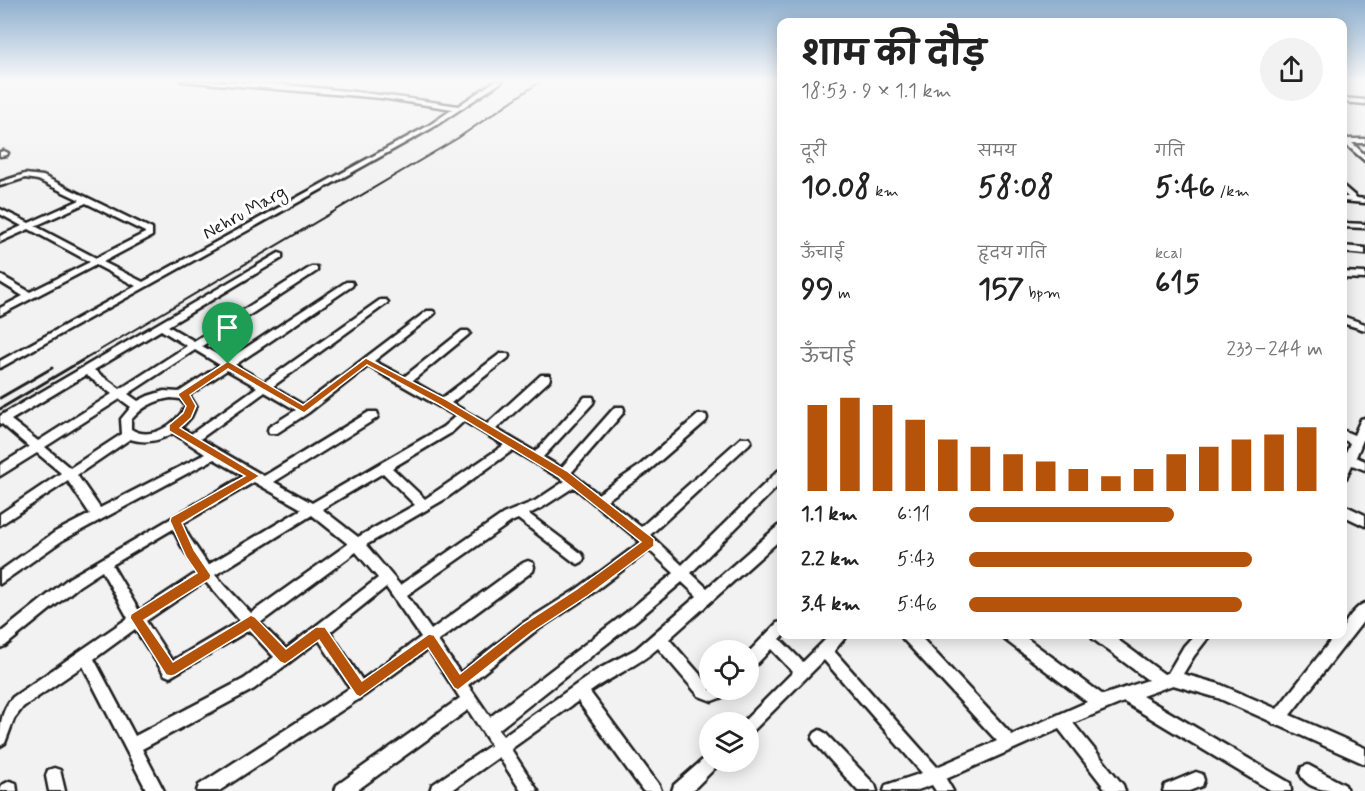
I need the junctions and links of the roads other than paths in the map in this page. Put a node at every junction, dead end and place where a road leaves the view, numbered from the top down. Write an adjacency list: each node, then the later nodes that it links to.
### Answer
1 (442, 118): 26 (street, Nehru Marg)
2 (1365, 141): 3 (street)
3 (1347, 142)
4 (1347, 143): 5 (street)
5 (1365, 159)
6 (0, 184): 9 (street)
7 (1347, 192): 10 (street)
8 (1347, 199): 10 (street)
9 (87, 200): 14 (street); 20 (street)
10 (1355, 200): 11 (street)
11 (1365, 201)
12 (0, 211): 14 (street)
13 (1347, 225): 15 (street)
14 (30, 226): 16 (street); 20 (street)
15 (1365, 226)
16 (0, 239)
17 (1347, 249): 18 (street)
18 (1365, 251)
19 (279, 256): 32 (street)
20 (97, 261): 26 (street); 27 (street)
21 (314, 268): 35 (street)
22 (1347, 275): 23 (street)
23 (1365, 276)
24 (0, 278): 27 (street)
25 (349, 284): 38 (street)
26 (144, 286): 39 (street, Nehru Marg)
27 (30, 296): 29 (street)
28 (383, 302): 43 (street)
29 (0, 312)
30 (429, 313): 37 (street)
31 (1347, 322): 33 (street)
32 (161, 326): 35 (street); 40 (street)
33 (1365, 327)
34 (465, 333): 42 (street)
35 (195, 345): 38 (street); 44 (street)
36 (504, 356): 47 (street)
37 (366, 361): 42 (street); 49 (street)
38 (228, 364): 43 (street); 45 (street)
39 (0, 365)
40 (86, 370): 44 (street); 54 (street)
41 (545, 378): 58 (street)
42 (404, 382): 47 (street)
43 (267, 388): 49 (street); 61 (street)
44 (119, 394): 48 (street); 65 (street)
45 (182, 395): 48 (street); 56 (street)
46 (590, 400): 67 (street)
47 (443, 403): 51 (street)
48 (137, 406): 59 (street)
49 (304, 410): 57 (street)
50 (619, 410): 74 (street)
51 (464, 415): 58 (street); 70 (street)
52 (373, 416): 75 (street)
53 (702, 418): 78 (street)
54 (2, 420): 65 (street)
55 (1365, 423): 63 (street)
56 (173, 428): 59 (street); 61 (street)
57 (273, 430)
58 (488, 430): 64 (street)
59 (130, 434): 73 (street)
60 (1347, 436): 63 (street)
61 (192, 440): 66 (street)
62 (745, 441): 88 (street)
63 (1357, 441): 68 (street)
64 (513, 444): 67 (street); 79 (street)
65 (38, 447): 72 (street); 73 (street)
66 (214, 454): 75 (street); 83 (street)
67 (536, 458): 74 (street)
68 (1350, 459): 69 (street); 71 (street)
69 (1347, 465)
70 (384, 466): 79 (street); 80 (street)
71 (1365, 466)
72 (0, 471)
73 (69, 473): 83 (street); 84 (street)
74 (563, 474): 77 (street)
75 (260, 479): 80 (street); 85 (street)
76 (777, 479): 93 (street)
77 (574, 481): 78 (street); 82 (street)
78 (598, 500): 88 (street)
79 (424, 506): 89 (street)
80 (313, 509): 89 (street); 94 (street)
81 (1347, 512): 86 (street)
82 (519, 513): 90 (street); 97 (street)
83 (98, 514): 95 (street)
84 (0, 520)
85 (176, 521): 91 (street); 94 (street)
86 (1365, 521)
87 (777, 534): 98 (street)
88 (646, 539): 93 (street); 121 (street)
89 (357, 544): 96 (street); 101 (street)
90 (578, 558)
91 (104, 563): 100 (street); 114 (street)
92 (528, 567): 113 (street)
93 (682, 574): 98 (street); 131 (street)
94 (205, 575): 100 (street); 101 (street)
95 (0, 578)
96 (387, 578): 97 (street); 102 (street)
97 (399, 593): 113 (street)
98 (707, 597): 105 (street)
99 (1365, 609): 103 (street)
100 (136, 618): 101 (street); 117 (street)
101 (251, 621): 118 (street)
102 (321, 631): 118 (street); 123 (street)
103 (1347, 632)
104 (777, 633): 106 (street)
105 (660, 639): 122 (street); 124 (street)
106 (771, 639): 116 (street); 119 (street)
107 (836, 639): 115 (street)
108 (913, 639): 134 (street)
109 (1016, 639): 127 (street)
110 (1106, 639): 120 (street)
111 (1197, 639): 120 (street)
112 (1341, 639): 129 (street)
113 (429, 640): 121 (street); 123 (street)
114 (0, 641)
115 (825, 651): 119 (street); 140 (street)
116 (759, 652)
117 (86, 656): 132 (street); 135 (street)
118 (285, 658): 135 (street)
119 (803, 673): 128 (street)
120 (1167, 679): 125 (street); 129 (street)
121 (458, 684): 126 (street)
122 (699, 684)
123 (360, 690): 144 (street)
124 (580, 691): 136 (street); 148 (street)
125 (1126, 695): 127 (street); 142 (street)
126 (469, 700): 131 (street); 145 (street)
127 (1101, 703): 130 (street)
128 (759, 715)
129 (1278, 719): 137 (street)
130 (1062, 721): 134 (street); 153 (street)
131 (488, 728): 136 (street)
132 (0, 738)
133 (820, 738): 150 (street)
134 (1008, 742): 140 (street)
135 (132, 746): 143 (street)
136 (501, 748): 146 (street); 147 (street)
137 (1365, 756)
138 (700, 772): 149 (street)
139 (1308, 773): 155 (street)
140 (935, 776): 151 (street); 152 (street)
141 (1196, 780): 154 (street)
142 (1284, 789)
143 (156, 791)
144 (205, 791)
145 (344, 791)
146 (438, 791)
147 (530, 791)
148 (653, 791)
149 (680, 791)
150 (869, 791)
151 (892, 791)
152 (945, 791)
153 (1117, 791)
154 (1171, 791)
155 (1339, 791)

